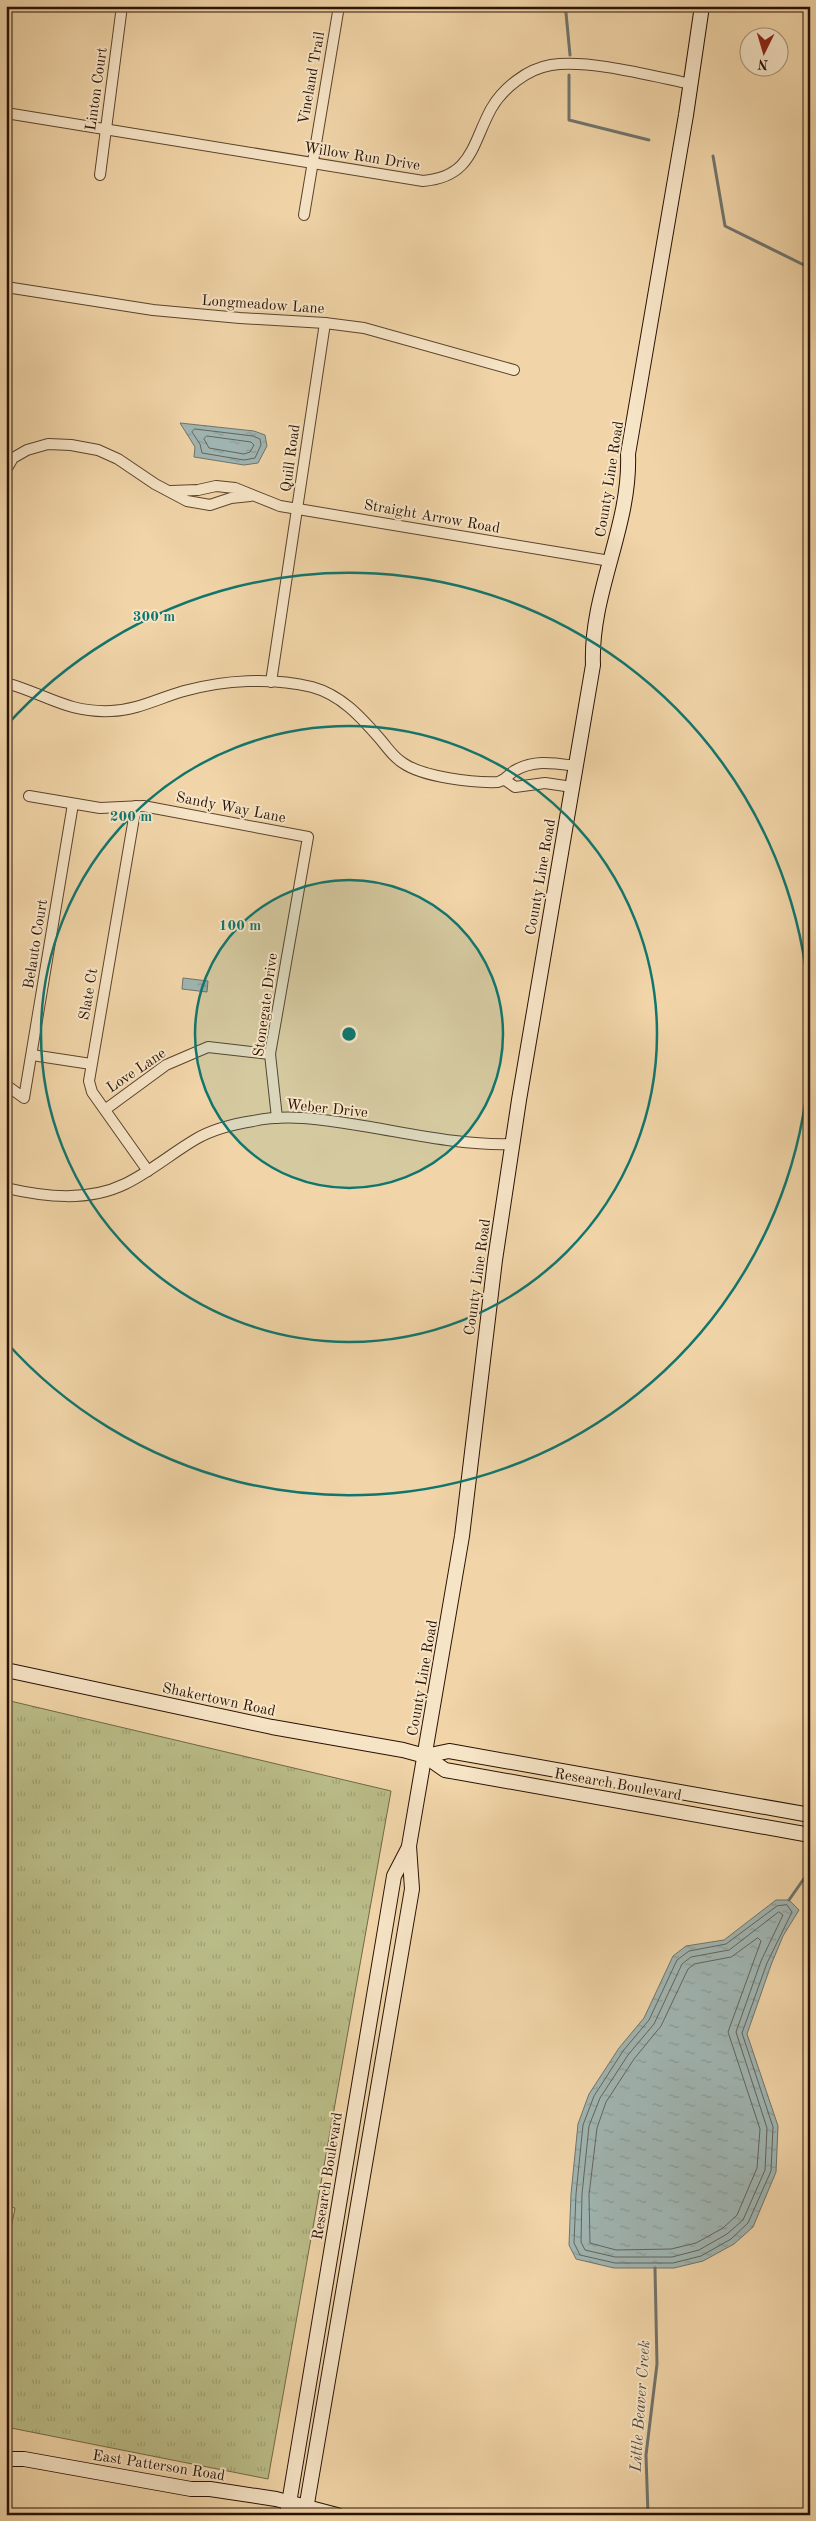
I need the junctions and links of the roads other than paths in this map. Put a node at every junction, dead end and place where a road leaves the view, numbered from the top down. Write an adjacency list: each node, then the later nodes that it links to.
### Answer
1 (122, 6): 6 (street, Linton Court)
2 (339, 6): 7 (street, Vineland Trail)
3 (702, 6): 4 (main road, County Line Road)
4 (691, 84): 7 (street, Willow Run Drive); 18 (main road, County Line Road)
5 (6, 113): 6 (street, Willow Run Drive)
6 (105, 129): 7 (street, Willow Run Drive); 8 (street, Linton Court)
7 (311, 163): 9 (street, Vineland Trail)
8 (100, 175)
9 (304, 215)
10 (6, 287): 11 (street, Longmeadow Lane)
11 (325, 323): 12 (street, Longmeadow Lane); 17 (street, Quill Road)
12 (514, 370)
13 (9, 458): 14 (street, Straight Arrow Road); 15 (street, Straight Arrow Road)
14 (6, 470)
15 (171, 491): 16 (street, Straight Arrow Road); 16 (street, Straight Arrow Road)
16 (250, 496): 17 (street, Straight Arrow Road)
17 (298, 508): 18 (street, Straight Arrow Road); 19 (street, Quill Road)
18 (610, 561): 21 (main road, County Line Road)
19 (271, 682): 20 (street); 22 (street)
20 (6, 683)
21 (576, 766): 22 (street); 23 (main road, County Line Road)
22 (505, 780): 23 (street)
23 (572, 787): 34 (main road, County Line Road)
24 (29, 796): 25 (street, Sandy Way Lane)
25 (73, 804): 26 (street, Sandy Way Lane); 29 (street, Belauto Court)
26 (136, 806): 27 (street, Sandy Way Lane); 30 (street, Slate Ct)
27 (308, 837): 28 (street, Stonegate Drive)
28 (270, 1054): 32 (street, Love Lane); 33 (street, Stonegate Drive)
29 (32, 1055): 30 (street); 31 (street, Belauto Court)
30 (91, 1064): 32 (street, Slate Ct)
31 (6, 1085)
32 (106, 1109): 35 (street, Slate Ct)
33 (277, 1118): 34 (street, Weber Drive); 35 (street, Weber Drive)
34 (513, 1144): 38 (main road, County Line Road)
35 (148, 1171): 36 (street, Weber Drive)
36 (6, 1188)
37 (6, 1670): 38 (main road, Shakertown Road)
38 (425, 1756): 39 (main road, Research Boulevard); 40 (main road, Research Boulevard); 41 (main road, Research Boulevard)
39 (810, 1815)
40 (810, 1835)
41 (409, 1846): 42 (main road, Research Boulevard); 43 (main road, Research Boulevard)
42 (354, 2113): 43 (main road); 45 (main road, Research Boulevard)
43 (372, 2116): 46 (main road, Research Boulevard)
44 (6, 2459): 45 (main road, East Patterson Road)
45 (288, 2509): 46 (main road, East Patterson Road)
46 (306, 2511): 47 (main road, East Patterson Road)
47 (337, 2515)

